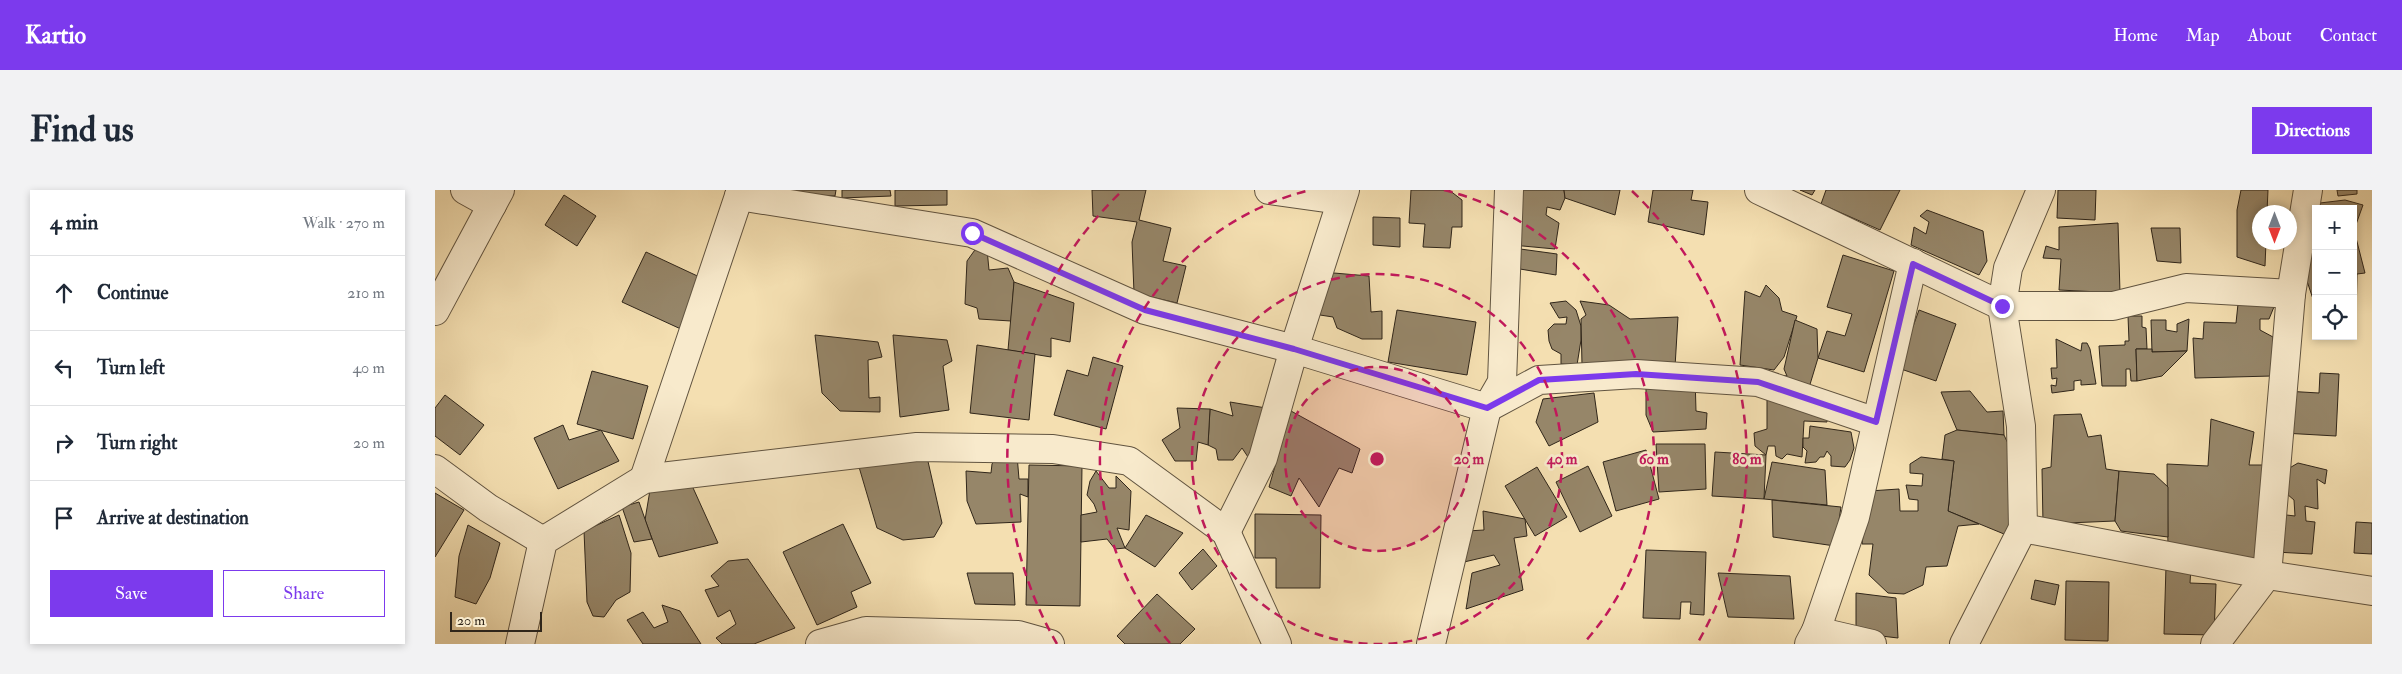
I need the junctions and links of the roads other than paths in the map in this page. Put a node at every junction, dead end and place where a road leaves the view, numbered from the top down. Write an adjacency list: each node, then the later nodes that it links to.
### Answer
1 (465, 190): 9 (street)
2 (1269, 190): 8 (street)
3 (1509, 190): 15 (street)
4 (1759, 190): 10 (street)
5 (2041, 190): 12 (street)
6 (2308, 190): 11 (street)
7 (740, 193): 14 (street); 18 (street)
8 (1342, 195): 14 (street)
9 (496, 198): 13 (street)
10 (1913, 264): 12 (street); 16 (street)
11 (2291, 294): 12 (street); 22 (street)
12 (2002, 306): 19 (street)
13 (435, 310)
14 (1294, 349): 15 (street); 20 (street)
15 (1487, 408): 16 (street); 30 (street)
16 (1876, 422): 25 (street)
17 (435, 469): 21 (street)
18 (644, 479): 20 (street); 21 (street)
19 (2023, 528): 22 (street); 32 (street)
20 (1226, 532): 24 (street)
21 (543, 541): 26 (street)
22 (2267, 575): 23 (street); 33 (street)
23 (2372, 591)
24 (1274, 637): 29 (street)
25 (1812, 637): 31 (street)
26 (520, 644)
27 (820, 644): 28 (street)
28 (1050, 644)
29 (1297, 644)
30 (1431, 644)
31 (1872, 644)
32 (1964, 644)
33 (2215, 644)

